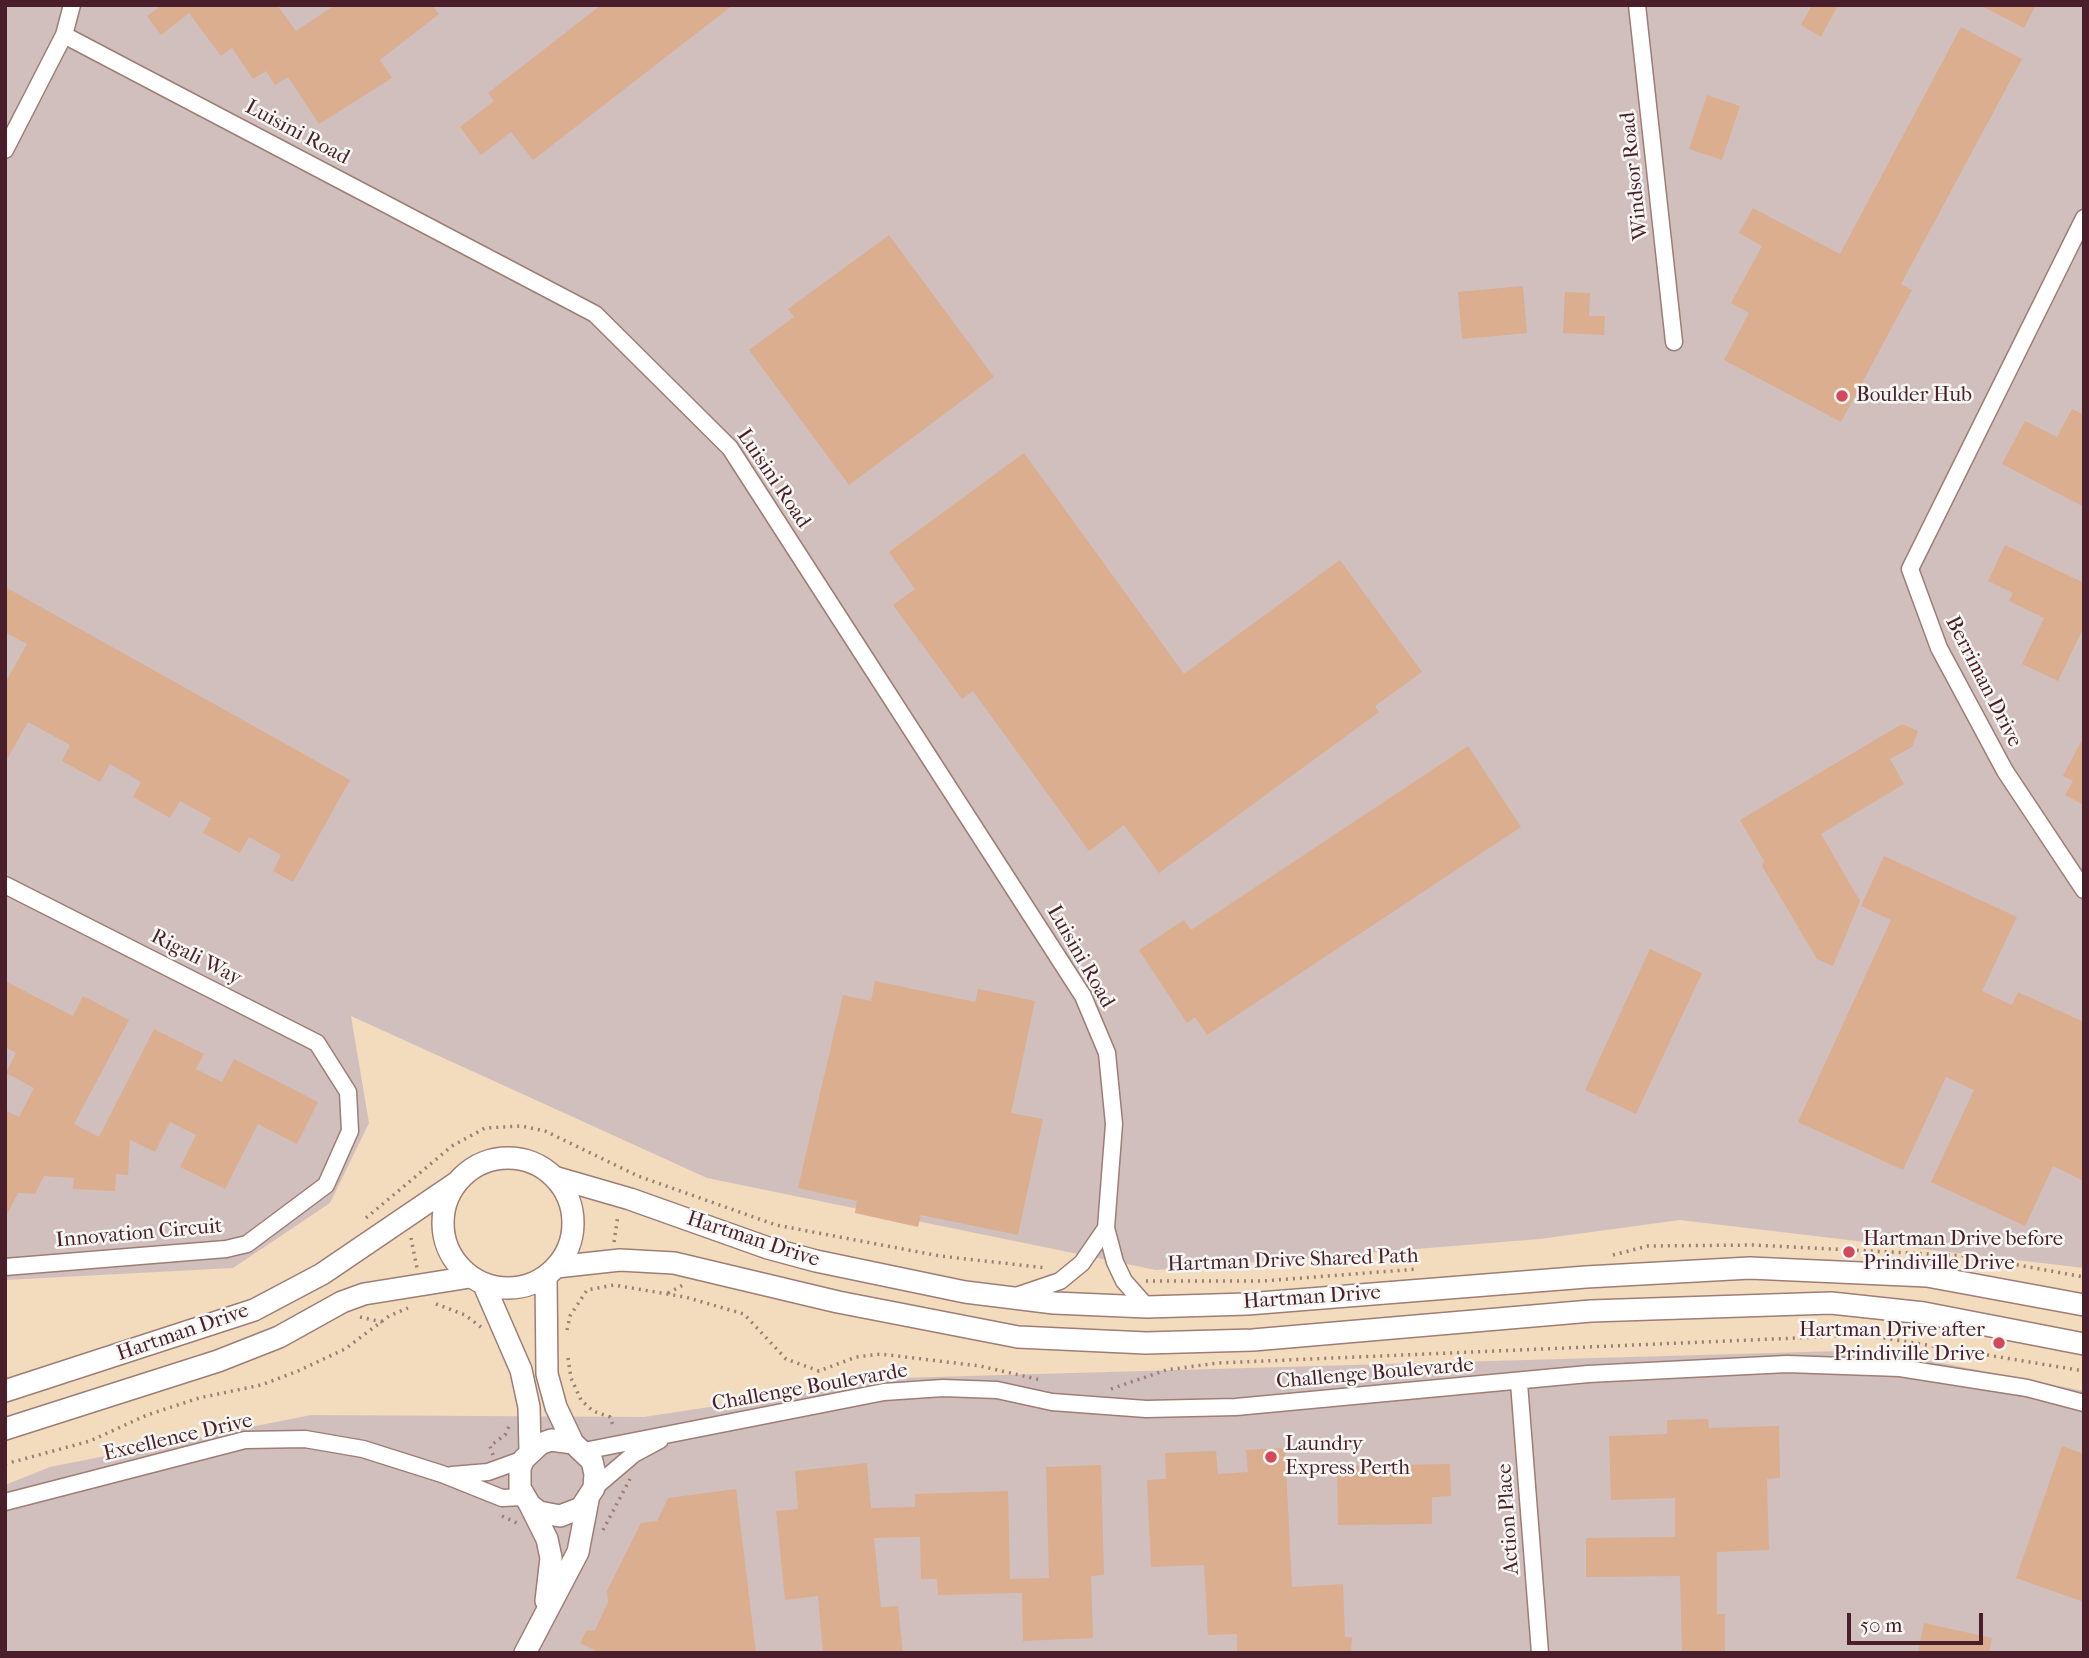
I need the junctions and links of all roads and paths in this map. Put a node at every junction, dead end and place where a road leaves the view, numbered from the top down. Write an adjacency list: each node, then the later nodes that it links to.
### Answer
1 (72, 5): 3 (street)
2 (1637, 5): 6 (street, Windsor Road)
3 (64, 35): 4 (street); 16 (street, Luisini Road)
4 (5, 150)
5 (2084, 218): 8 (street, Berriman Drive)
6 (1674, 342)
7 (5, 885): 9 (street, Rigali Way)
8 (2084, 890)
9 (348, 1092): 19 (street, Innovation Circuit)
10 (638, 1175): 13 (path); 15 (path); 20 (path)
11 (554, 1177): 12 (main road); 13 (main road, Hartman Drive); 21 (main road)
12 (456, 1183): 14 (main road, Hartman Drive); 25 (main road)
13 (625, 1198): 18 (path); 28 (main road, Hartman Drive)
14 (404, 1219): 27 (path); 33 (main road, Hartman Drive)
15 (362, 1221)
16 (1105, 1228): 24 (street, Luisini Road); 28 (street, Luisini Road)
17 (1603, 1257): 23 (path)
18 (614, 1261): 21 (main road, Hartman Drive); 26 (path); 31 (main road, Hartman Drive)
19 (5, 1267)
20 (1049, 1268)
21 (551, 1271): 25 (main road); 37 (main road)
22 (1430, 1271): 24 (path, Hartman Drive Shared Path)
23 (2084, 1277)
24 (1123, 1278): 30 (street, Luisini Road)
25 (477, 1281): 27 (main road, Hartman Drive); 38 (main road)
26 (614, 1284)
27 (419, 1285): 35 (main road, Hartman Drive)
28 (1010, 1298): 30 (main road, Hartman Drive)
29 (2084, 1305): 30 (main road, Hartman Drive)
30 (1147, 1307)
31 (2084, 1344)
32 (1519, 1383): 34 (street, Challenge Boulevarde); 36 (street, Challenge Boulevarde); 45 (street, Action Place)
33 (5, 1391)
34 (2084, 1403)
35 (5, 1429)
36 (671, 1434): 37 (street, Challenge Boulevarde); 40 (street, Challenge Boulevarde)
37 (579, 1447): 38 (main road); 40 (main road)
38 (527, 1455): 39 (street, Excellence Drive); 41 (main road)
39 (442, 1474): 41 (street, Excellence Drive); 42 (street, Excellence Drive)
40 (591, 1494): 41 (main road); 43 (main road)
41 (527, 1501): 43 (main road)
42 (5, 1502)
43 (542, 1620): 44 (main road)
44 (525, 1653)
45 (1540, 1653)

